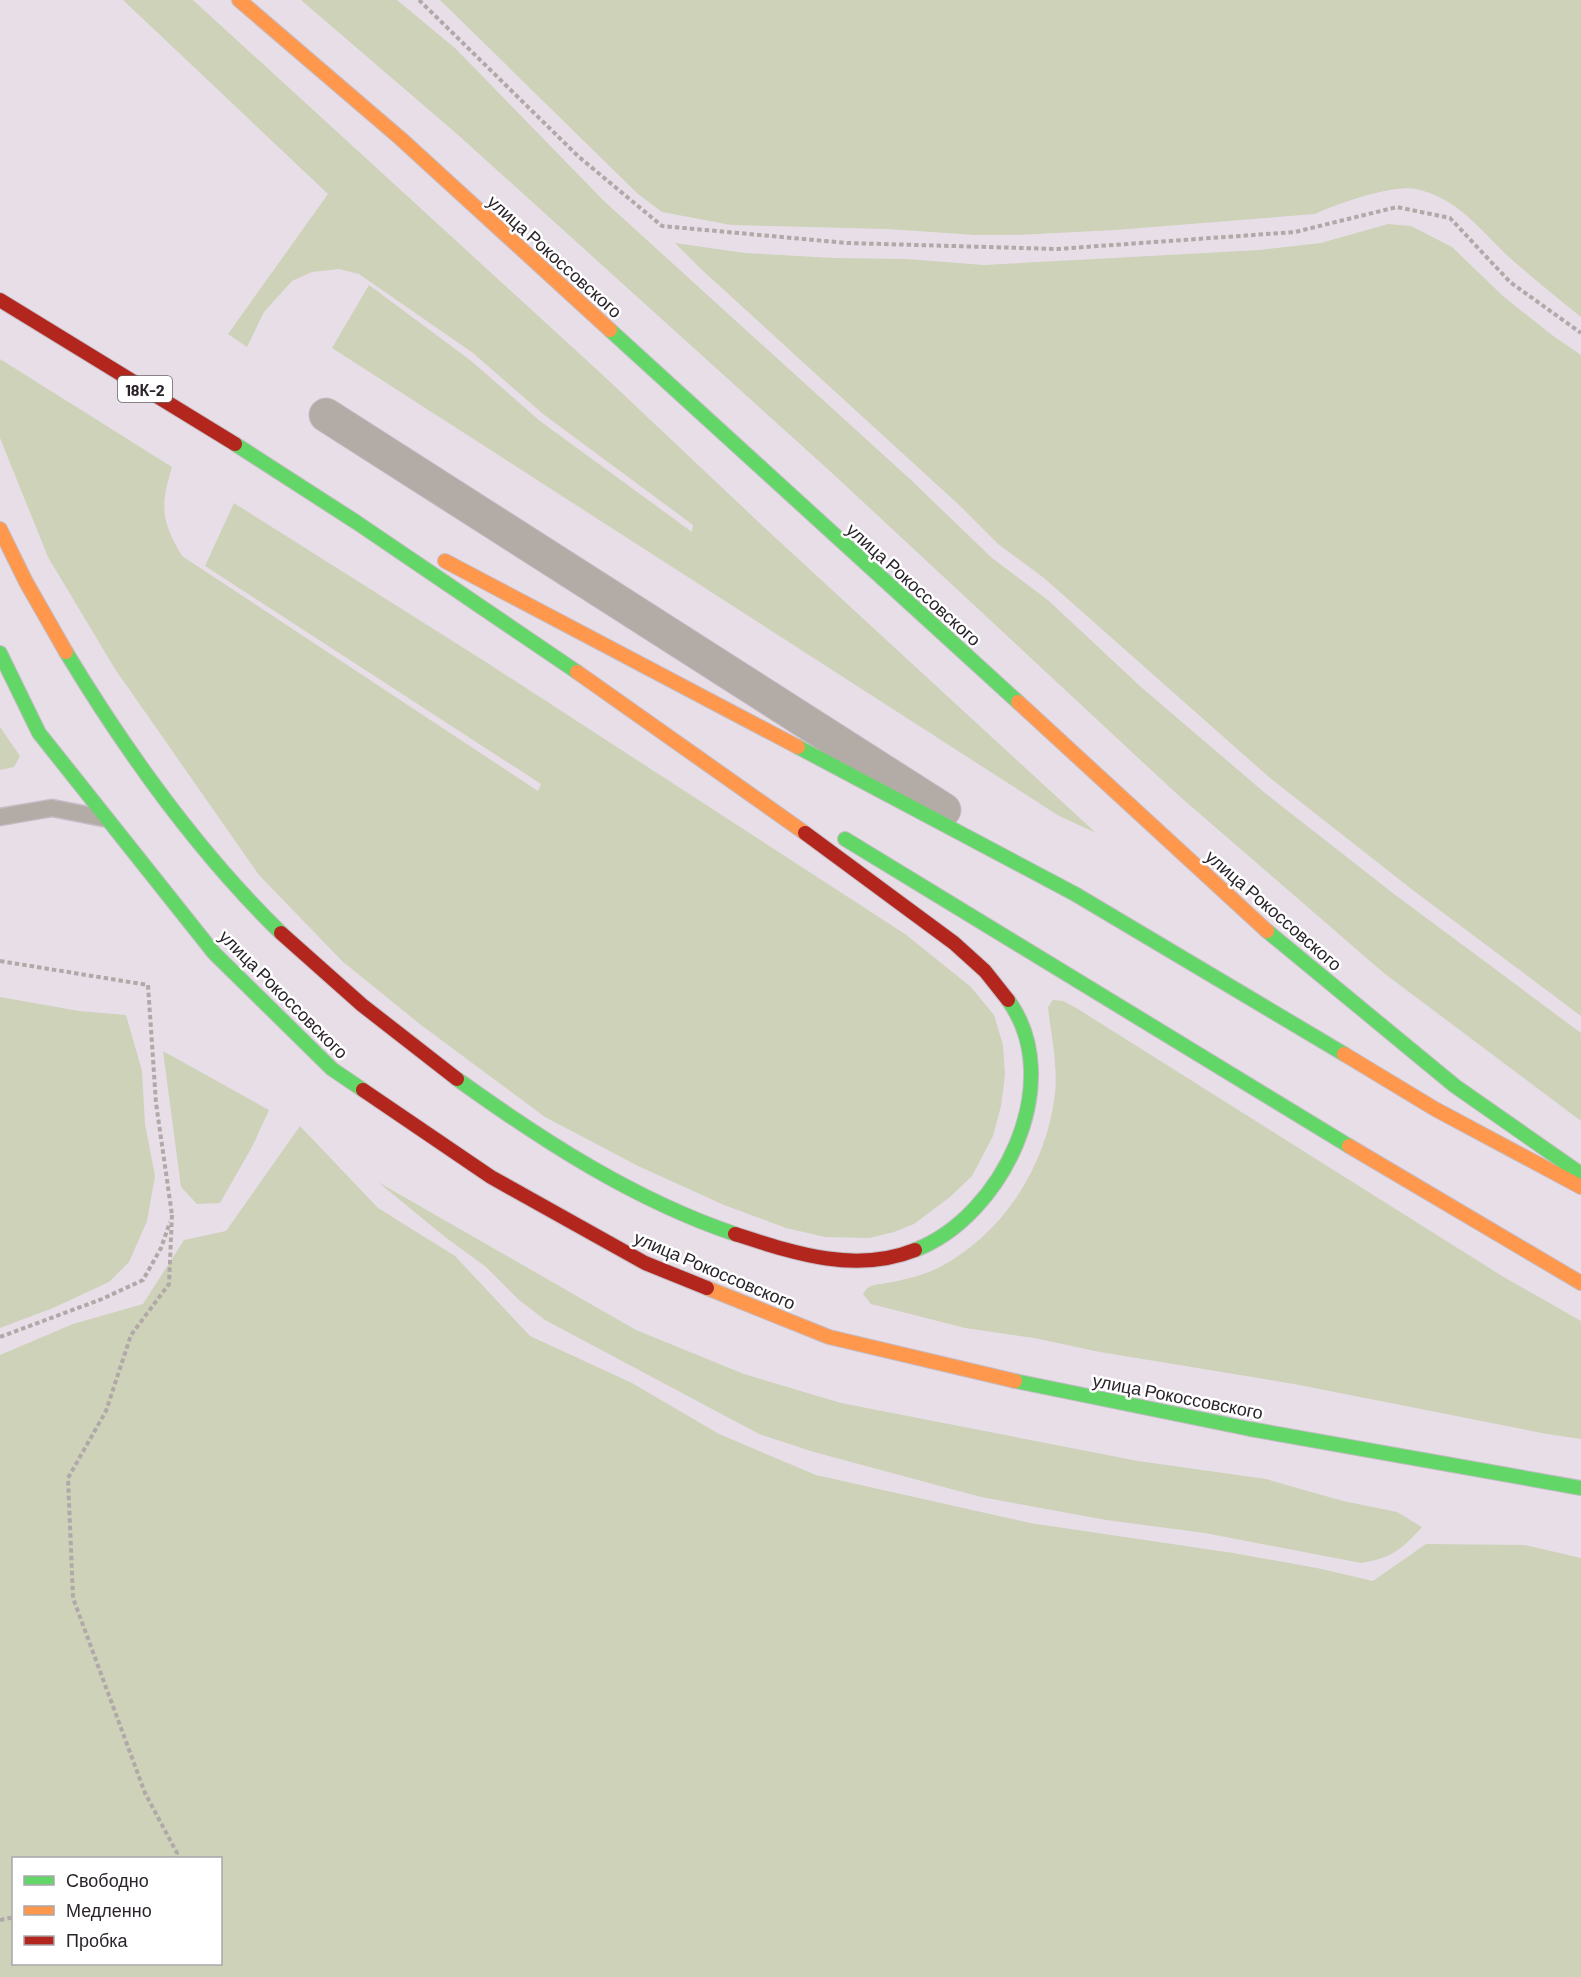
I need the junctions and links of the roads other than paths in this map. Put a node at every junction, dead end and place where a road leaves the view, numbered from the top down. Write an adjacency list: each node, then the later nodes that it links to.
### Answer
1 (239, 0): 15 (main road, улица Рокоссовского)
2 (0, 300): 4 (main road, 18К-2)
3 (326, 415): 14 (street)
4 (290, 478): 6 (main road); 9 (main road)
5 (0, 529): 9 (main road)
6 (415, 545)
7 (436, 556): 14 (main road)
8 (0, 653): 12 (main road, улица Рокоссовского)
9 (604, 690): 10 (main road)
10 (775, 795)
11 (0, 817): 12 (lane)
12 (108, 819): 18 (main road, улица Рокоссовского)
13 (835, 832): 17 (main road)
14 (1075, 894): 16 (main road)
15 (1581, 1174)
16 (1581, 1187)
17 (1581, 1283)
18 (1581, 1488)

